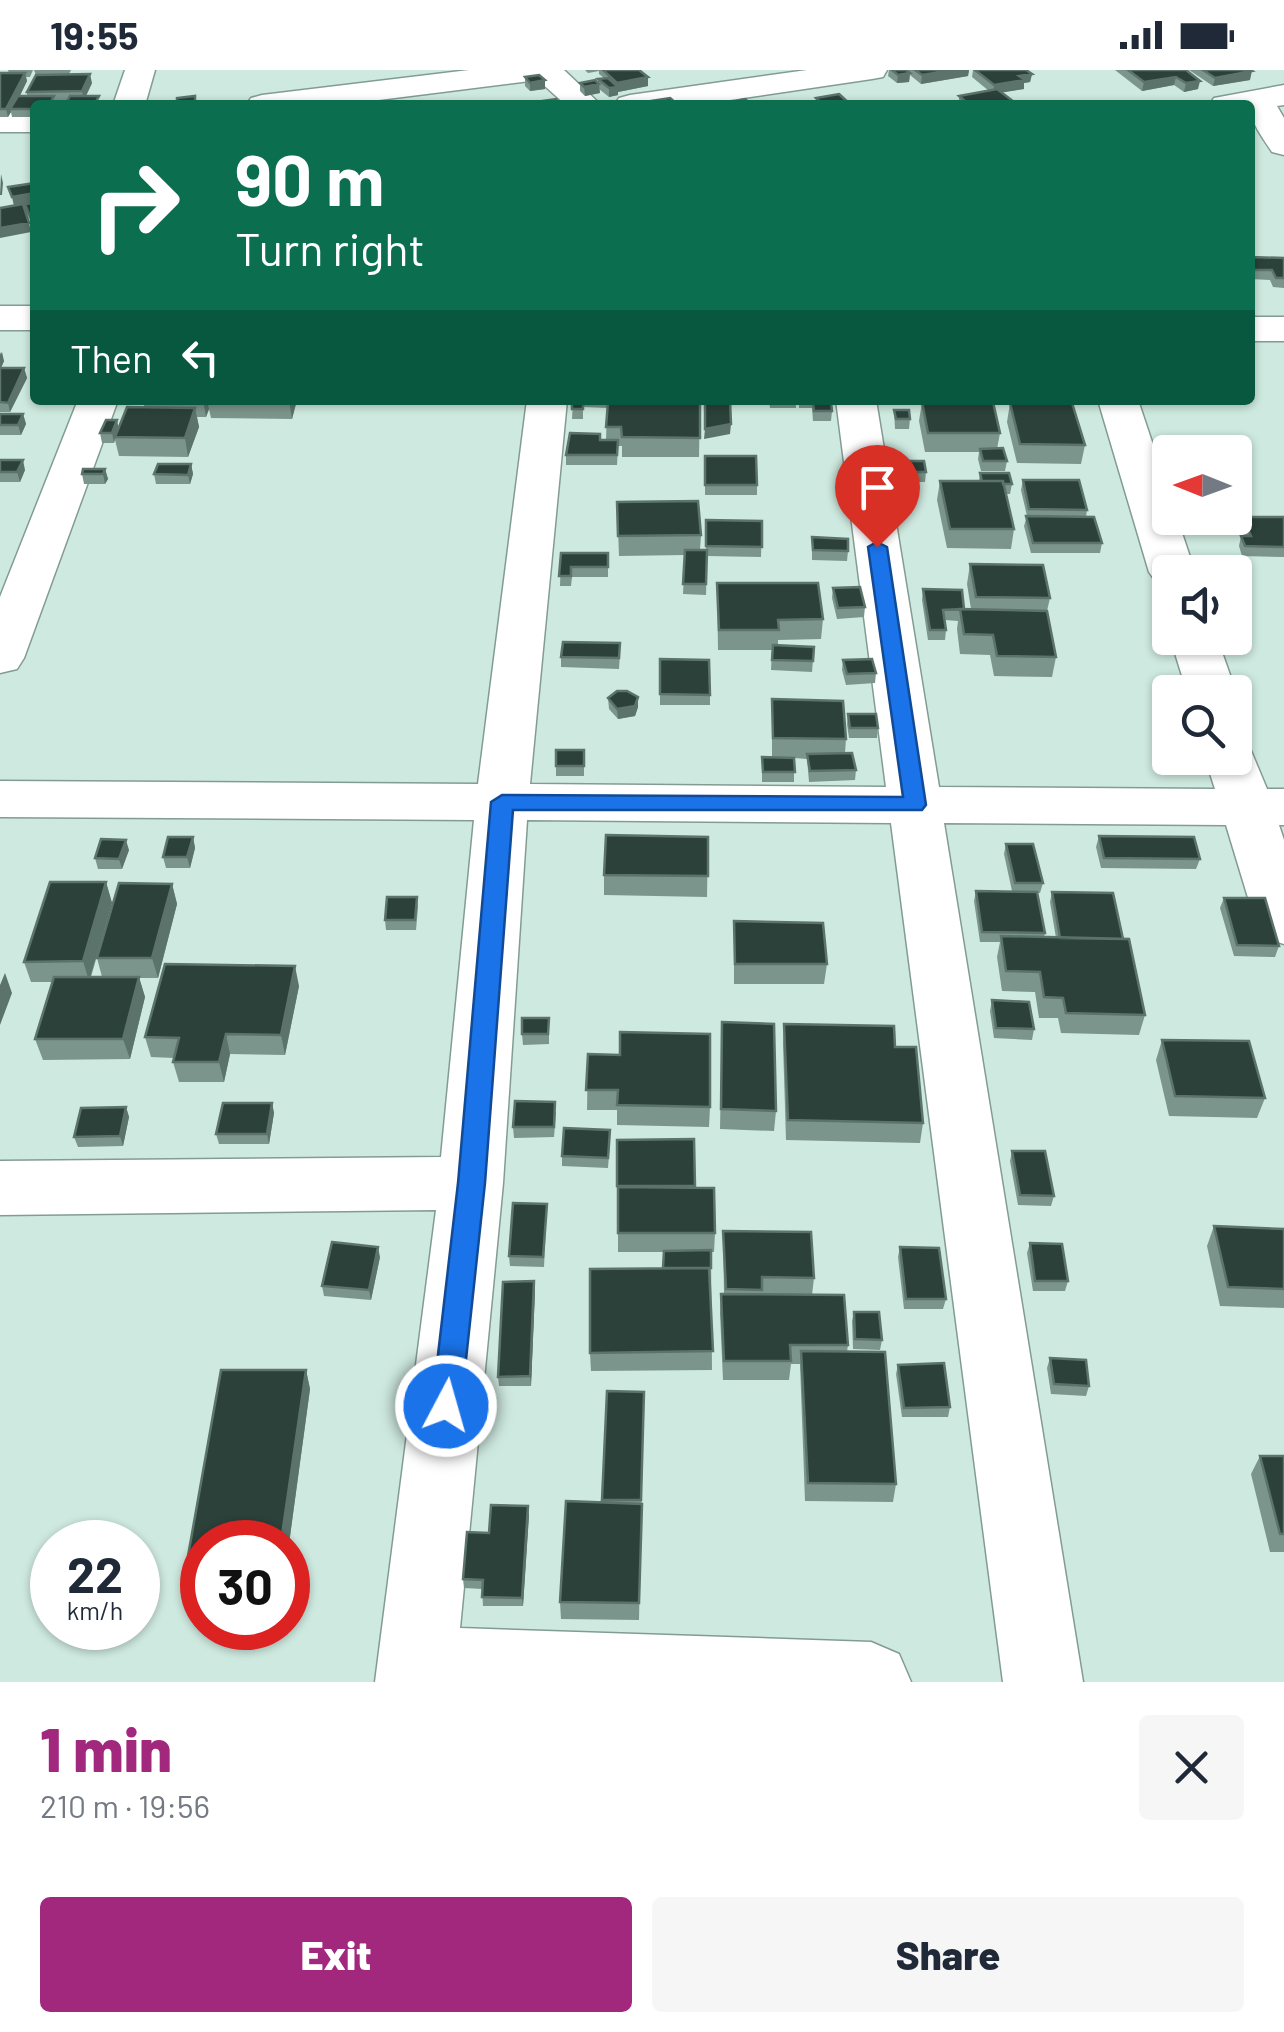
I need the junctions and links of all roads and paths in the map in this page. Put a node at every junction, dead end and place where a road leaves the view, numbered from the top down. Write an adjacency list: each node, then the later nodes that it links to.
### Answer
1 (140, 70): 6 (street)
2 (545, 70): 7 (street); 8 (street)
3 (1275, 70): 5 (street)
4 (869, 76): 9 (street)
5 (1284, 76)
6 (131, 100)
7 (302, 100)
8 (579, 100)
9 (671, 100)
10 (1255, 100): 13 (street)
11 (0, 122): 12 (street)
12 (30, 122)
13 (1284, 145)
14 (0, 318): 15 (street)
15 (30, 318)
16 (1255, 329): 17 (street)
17 (1284, 330)
18 (96, 405): 23 (street)
19 (546, 405): 26 (street)
20 (857, 405): 27 (street)
21 (1120, 405): 22 (street)
22 (1167, 555)
23 (0, 658)
24 (1254, 790): 27 (street); 28 (street)
25 (0, 799): 26 (street)
26 (502, 802): 27 (street); 29 (street)
27 (915, 805): 33 (street)
28 (1284, 924)
29 (472, 1183): 30 (street); 31 (street)
30 (0, 1188)
31 (416, 1674): 32 (street)
32 (870, 1682)
33 (1043, 1682)

